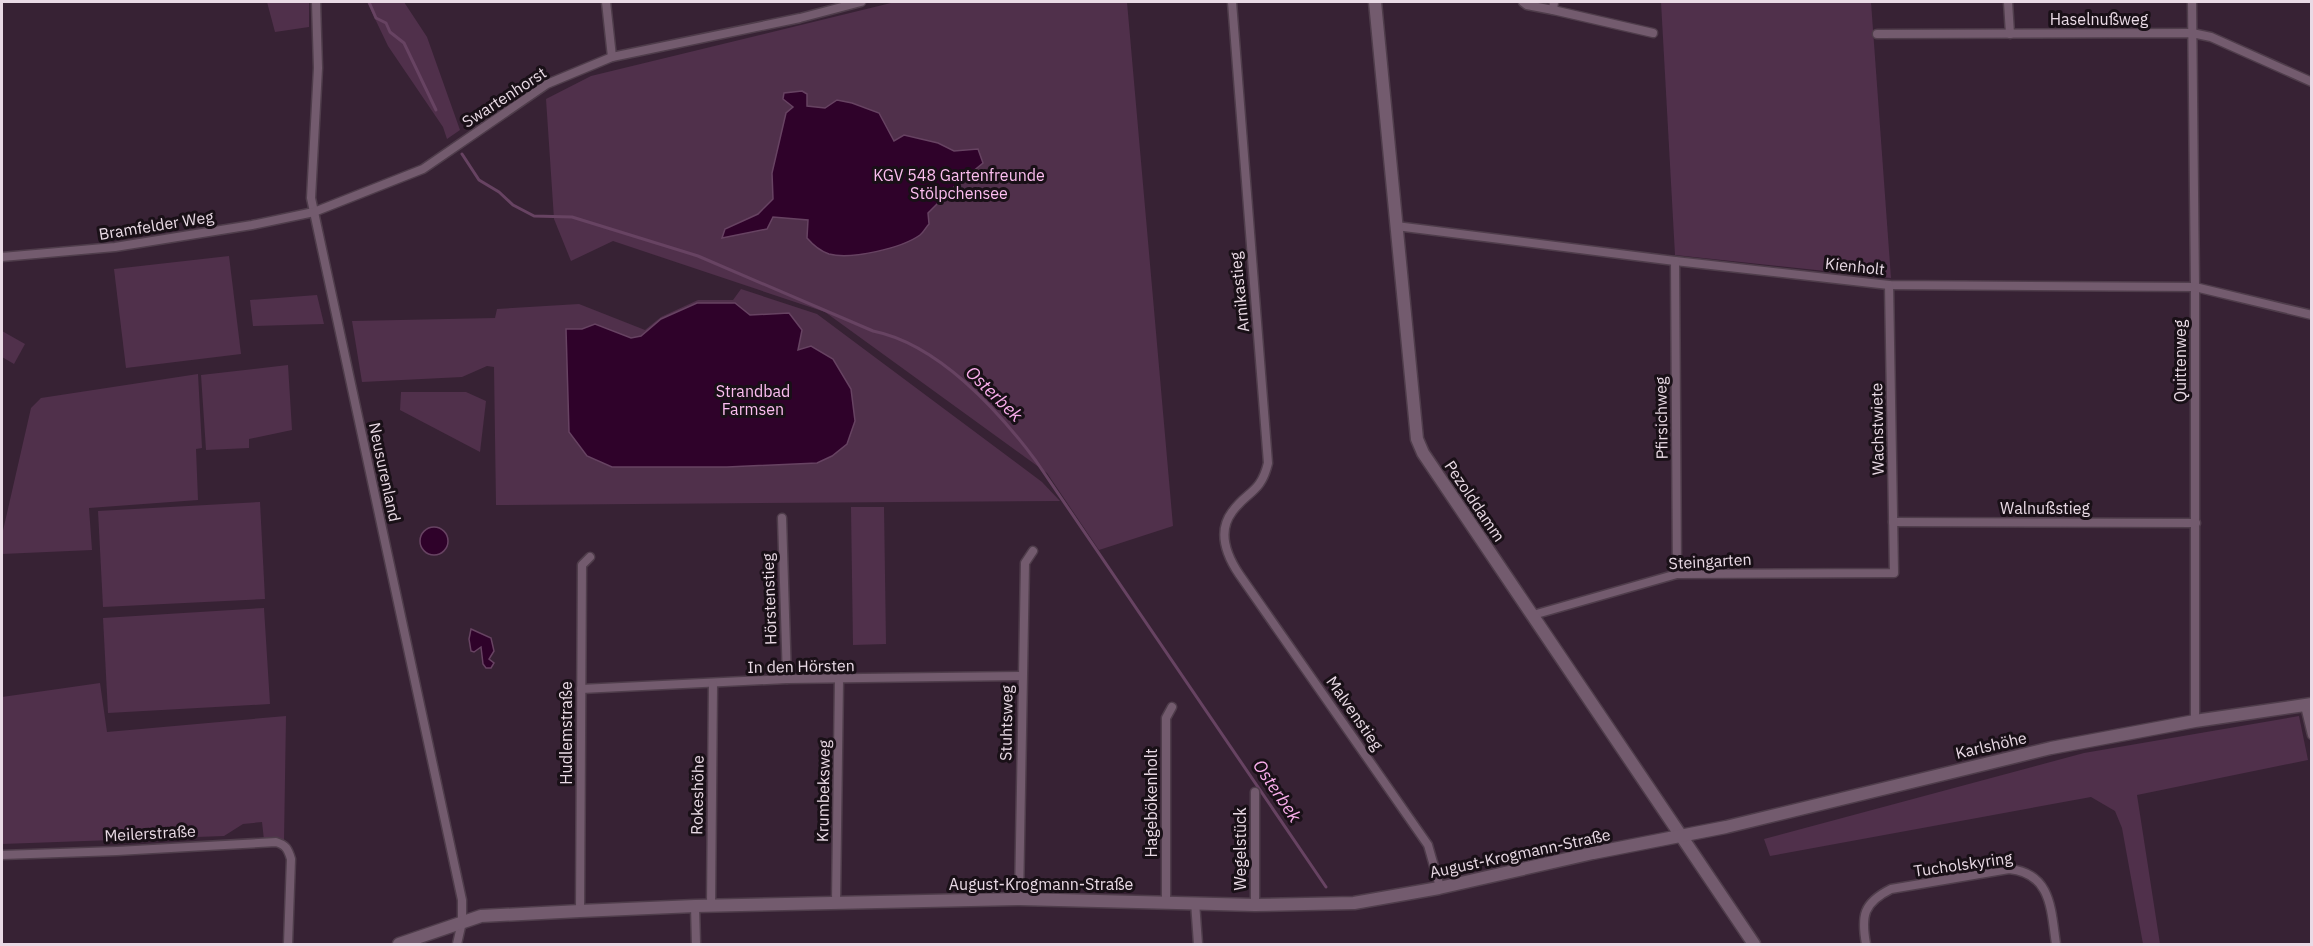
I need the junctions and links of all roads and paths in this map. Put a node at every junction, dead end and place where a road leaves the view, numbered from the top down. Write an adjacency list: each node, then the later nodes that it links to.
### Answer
1 (315, 2): 16 (street, Neusurenland)
2 (606, 2): 14 (street)
3 (861, 2): 14 (street, Swartenhorst)
4 (1232, 2): 28 (street, Arnikastieg)
5 (1375, 2): 17 (main road, Pezolddamm)
6 (1523, 2): 9 (street)
7 (2008, 2): 13 (street)
8 (2192, 2): 11 (street, Quittenweg)
9 (1553, 6): 10 (street)
10 (1653, 33)
11 (2192, 33): 13 (street, Haselnußweg); 15 (street, Haselnußweg); 21 (street, Quittenweg)
12 (1877, 34): 13 (street, Haselnußweg)
13 (2010, 34)
14 (612, 57): 16 (street, Swartenhorst)
15 (2312, 82)
16 (314, 212): 18 (street, Bramfelder Weg); 53 (street, Neusurenland)
17 (1396, 226): 19 (street, Kienholt); 31 (main road, Pezolddamm)
18 (2, 257)
19 (1675, 261): 20 (street, Kienholt); 30 (street, Pfirsichweg)
20 (1889, 285): 21 (street, Kienholt); 24 (street, Wachstwiete)
21 (2195, 287): 22 (street, Kienholt); 25 (street, Quittenweg)
22 (2312, 315)
23 (782, 518): 33 (street, Hörstenstieg)
24 (1893, 522): 25 (street, Walnußstieg); 29 (street, Wachstwiete)
25 (2196, 523): 39 (street, Quittenweg)
26 (1033, 551): 32 (street, Stuhtsweg)
27 (590, 557): 36 (street, Hudlemstraße)
28 (1232, 563): 44 (street, Malvenstieg)
29 (1894, 573): 30 (street, Steingarten)
30 (1677, 574): 31 (street, Steingarten)
31 (1533, 615): 42 (main road, Pezolddamm)
32 (1022, 676): 34 (street, In den Hörsten); 45 (street, Stuhtsweg)
33 (787, 680): 34 (street, In den Hörsten); 35 (street, In den Hörsten)
34 (839, 680): 48 (street, Krumbeksweg)
35 (713, 684): 36 (street, In den Hörsten); 51 (street, Rokeshöhe)
36 (581, 689): 52 (street, Hudlemstraße)
37 (2308, 705): 39 (main road, Karlshöhe); 40 (street)
38 (1172, 707): 46 (street, Hagebökenholt)
39 (2195, 721): 42 (main road, Karlshöhe)
40 (2312, 735)
41 (1255, 792): 49 (street, Wegelstück)
42 (1681, 836): 44 (main road, August-Krogmann-Straße); 54 (main road, Pezolddamm)
43 (2, 855): 55 (street, Meilerstraße)
44 (1440, 887): 49 (main road, August-Krogmann-Straße)
45 (1019, 899): 46 (main road, August-Krogmann-Straße); 48 (main road, August-Krogmann-Straße)
46 (1166, 901): 47 (main road, August-Krogmann-Straße)
47 (1195, 902): 49 (main road, August-Krogmann-Straße); 59 (street)
48 (836, 903): 51 (main road, August-Krogmann-Straße)
49 (1255, 905)
50 (695, 906): 51 (main road, August-Krogmann-Straße); 52 (main road, August-Krogmann-Straße); 58 (street)
51 (711, 906)
52 (580, 911): 53 (main road, August-Krogmann-Straße)
53 (462, 922): 56 (main road, August-Krogmann-Straße); 57 (street, Neusurenland)
54 (1752, 944)
55 (288, 945)
56 (399, 945)
57 (457, 945)
58 (696, 945)
59 (1198, 945)
60 (1866, 945): 61 (street, Tucholskyring)
61 (2056, 945)

